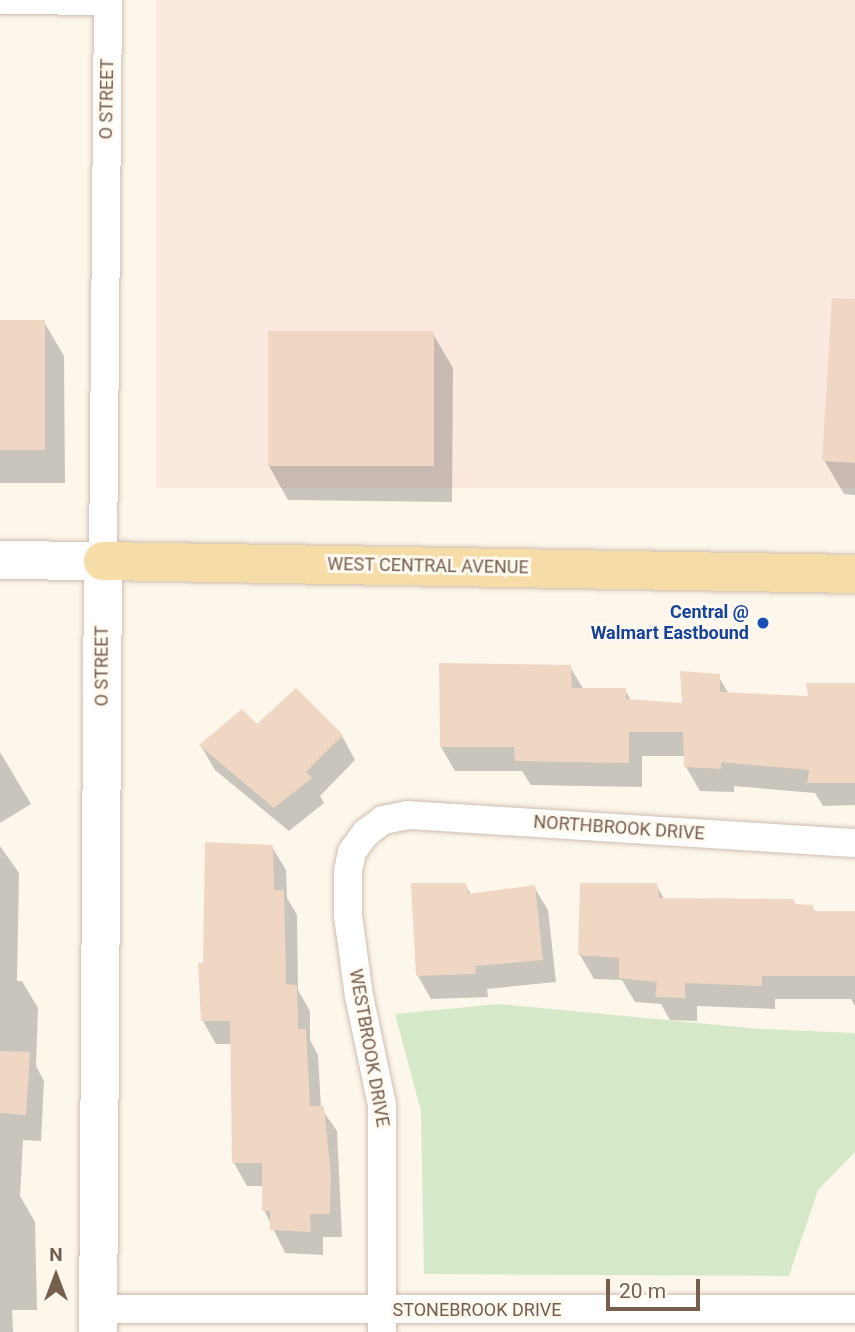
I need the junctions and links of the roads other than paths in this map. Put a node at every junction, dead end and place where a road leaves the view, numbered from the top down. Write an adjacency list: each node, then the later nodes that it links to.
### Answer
1 (0, 0): 2 (street)
2 (108, 0): 4 (street, O STREET)
3 (0, 559): 4 (street, WEST CENTRAL AVENUE)
4 (103, 561): 5 (main road, WEST CENTRAL AVENUE); 9 (street, O STREET)
5 (855, 573)
6 (383, 820): 7 (street, NORTHBROOK DRIVE); 10 (street, WESTBROOK DRIVE)
7 (855, 843)
8 (855, 1309): 10 (street, STONEBROOK DRIVE)
9 (98, 1320): 10 (street, STONEBROOK DRIVE)
10 (382, 1321)

